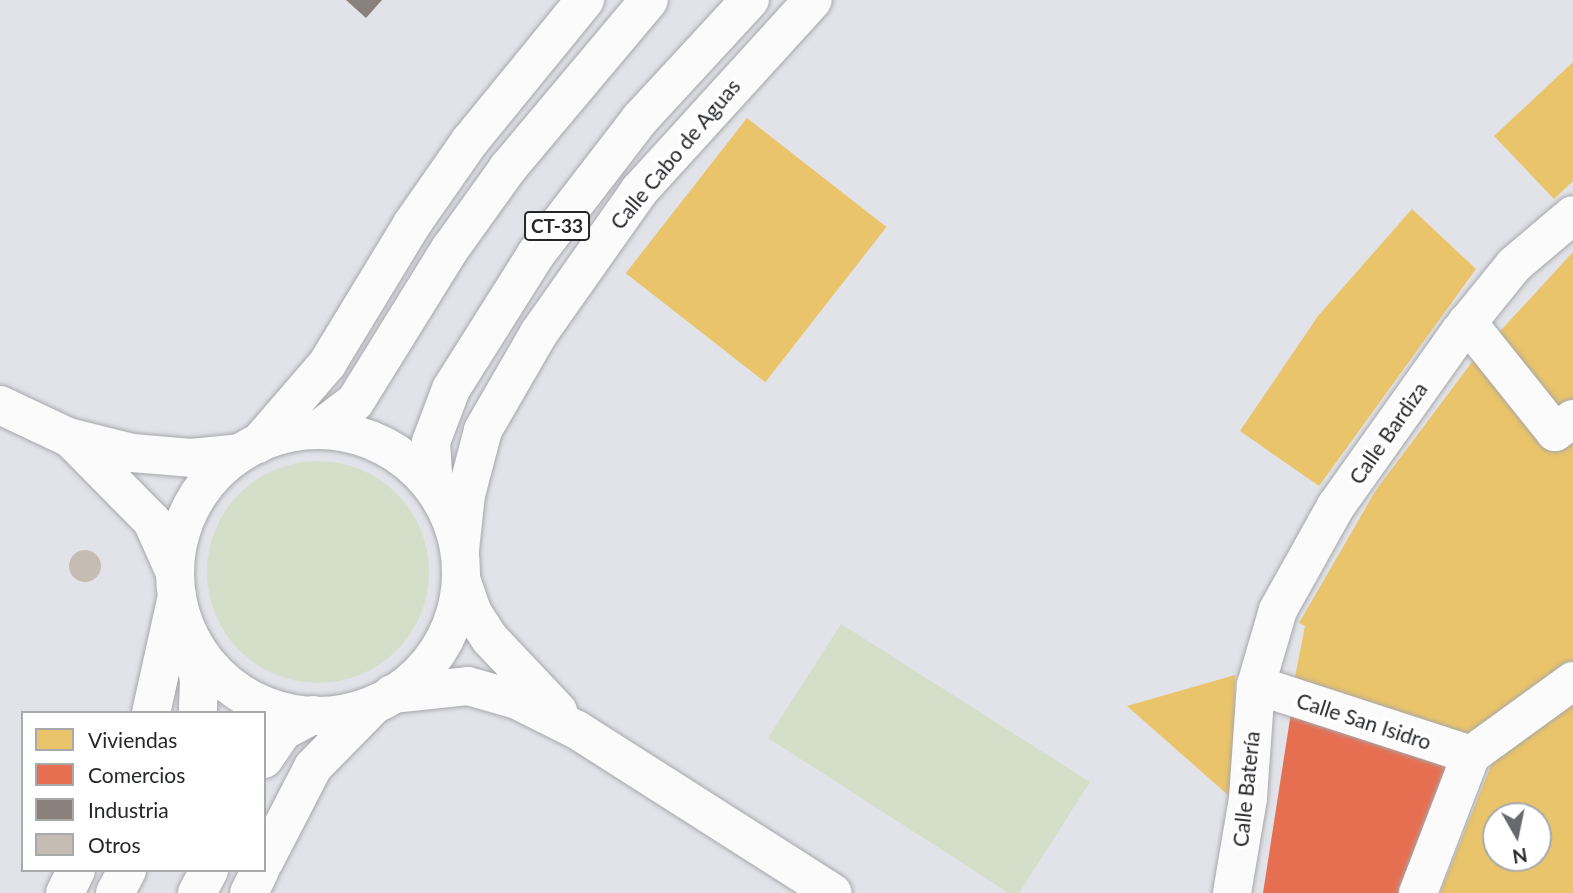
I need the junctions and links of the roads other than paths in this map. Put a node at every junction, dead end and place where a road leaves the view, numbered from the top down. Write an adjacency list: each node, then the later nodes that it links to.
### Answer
1 (585, 0): 11 (main road)
2 (649, 0): 9 (main road, CT-33)
3 (750, 0): 12 (main road, CT-33)
4 (813, 0): 13 (main road, Calle Cabo de Aguas)
5 (1573, 215): 6 (main road, Calle Bardiza)
6 (1467, 322): 8 (main road); 17 (main road, Calle Bardiza)
7 (0, 405): 10 (main road)
8 (1573, 419)
9 (318, 430): 11 (main road, CT-33); 12 (main road, CT-33)
10 (68, 437): 11 (main road); 14 (main road)
11 (249, 448): 14 (main road, CT-33)
12 (434, 488): 13 (main road, CT-33)
13 (461, 565): 18 (main road, Calle Cabo de Aguas); 22 (main road)
14 (176, 585): 15 (main road); 19 (main road)
15 (190, 636): 20 (main road); 21 (main road)
16 (1573, 681): 23 (main road)
17 (1256, 685): 23 (main road, Calle San Isidro); 35 (main road, Calle Batería)
18 (384, 699): 21 (main road); 22 (main road); 25 (main road)
19 (152, 711)
20 (198, 711)
21 (313, 715): 24 (main road)
22 (577, 730): 34 (main road)
23 (1471, 755): 36 (main road)
24 (266, 756)
25 (266, 858)
26 (75, 872): 30 (main road)
27 (126, 872): 31 (main road)
28 (208, 872): 32 (main road)
29 (259, 872): 33 (main road)
30 (65, 893)
31 (116, 893)
32 (197, 893)
33 (249, 893)
34 (833, 893)
35 (1232, 893)
36 (1418, 893)

